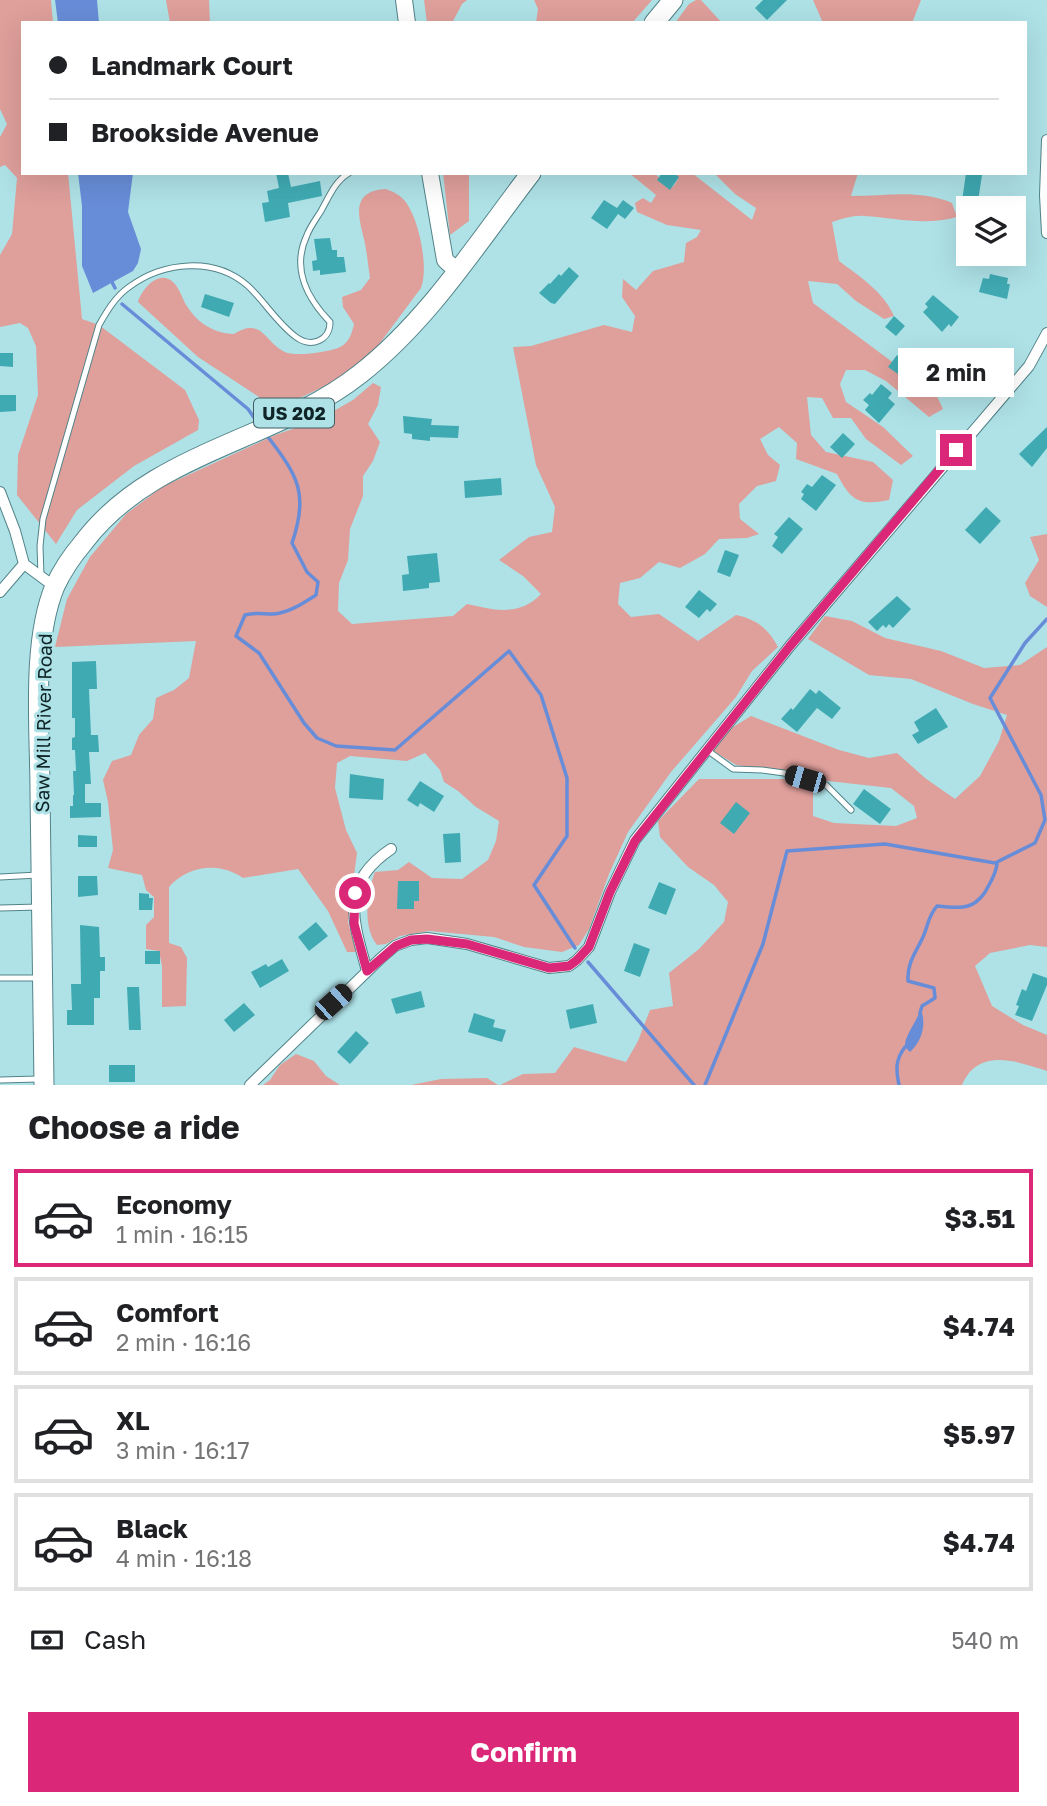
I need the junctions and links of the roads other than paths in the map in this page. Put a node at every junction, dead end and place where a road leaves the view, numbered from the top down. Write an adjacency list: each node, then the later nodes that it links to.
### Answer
1 (404, 0): 3 (street)
2 (673, 0): 4 (highway)
3 (407, 21)
4 (656, 21)
5 (1047, 140): 9 (street)
6 (347, 175): 14 (lane)
7 (430, 175): 10 (street)
8 (529, 175): 10 (highway, Saw Mill River Road / US 202)
9 (1047, 233)
10 (457, 271): 14 (highway, Saw Mill River Road / US 202)
11 (1047, 333): 16 (street)
12 (0, 492): 13 (street)
13 (24, 564): 14 (street); 15 (street)
14 (48, 582): 19 (highway, Saw Mill River Road / US 202)
15 (0, 592)
16 (707, 750): 17 (lane); 23 (street)
17 (851, 810)
18 (391, 849): 23 (street)
19 (42, 875): 20 (lane); 22 (highway, Saw Mill River Road / US 202)
20 (0, 877)
21 (0, 908): 22 (lane)
22 (42, 908): 25 (highway, Saw Mill River Road / US 202)
23 (367, 971): 28 (street)
24 (0, 978): 25 (lane)
25 (43, 978): 27 (highway, Saw Mill River Road / US 202)
26 (0, 1080): 27 (lane)
27 (44, 1082)
28 (250, 1085)

